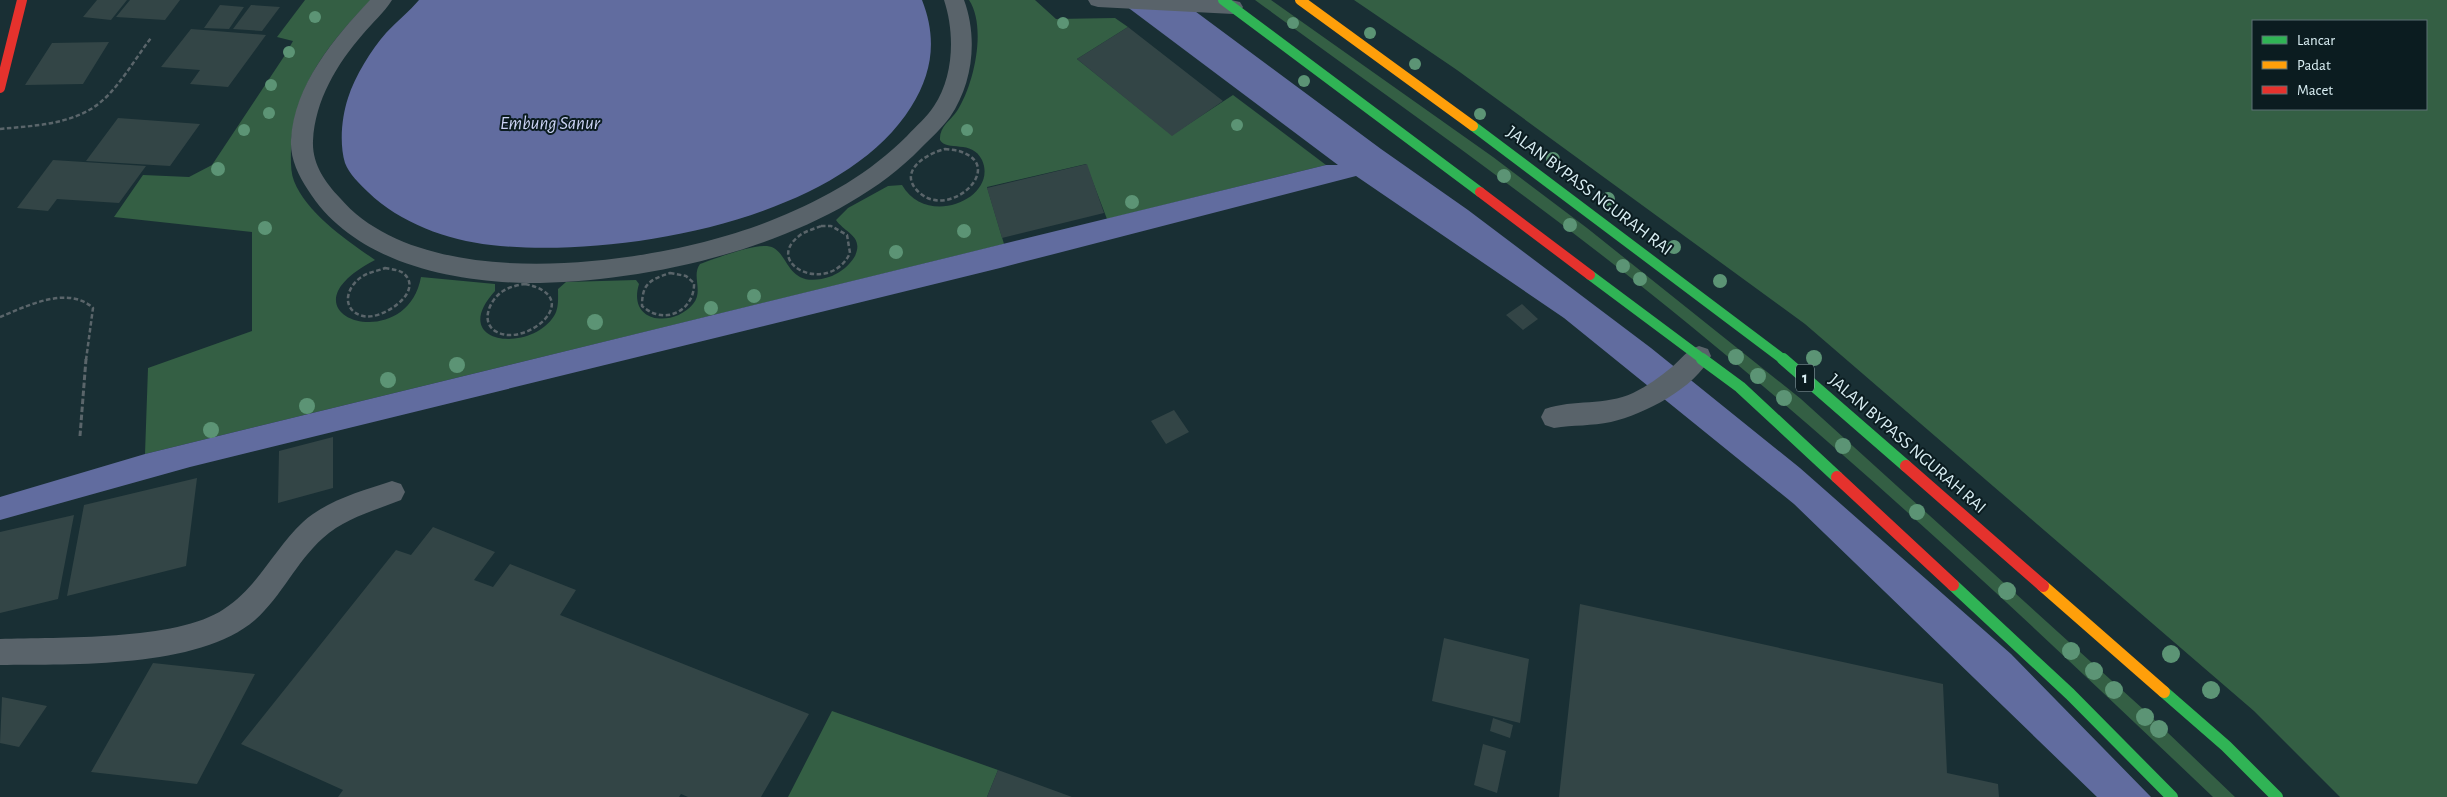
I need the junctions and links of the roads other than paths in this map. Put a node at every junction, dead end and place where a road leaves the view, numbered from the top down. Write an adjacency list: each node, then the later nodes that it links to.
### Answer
1 (22, 0): 7 (main road)
2 (382, 0): 3 (lane)
3 (954, 0)
4 (1098, 0): 6 (lane)
5 (1300, 0): 13 (main road, JALAN BYPASS NGURAH RAI / 1)
6 (1228, 3): 8 (main road)
7 (0, 88)
8 (1692, 364): 9 (lane); 12 (main road)
9 (1554, 417)
10 (392, 492): 11 (lane)
11 (0, 652)
12 (2172, 797)
13 (2277, 797)

